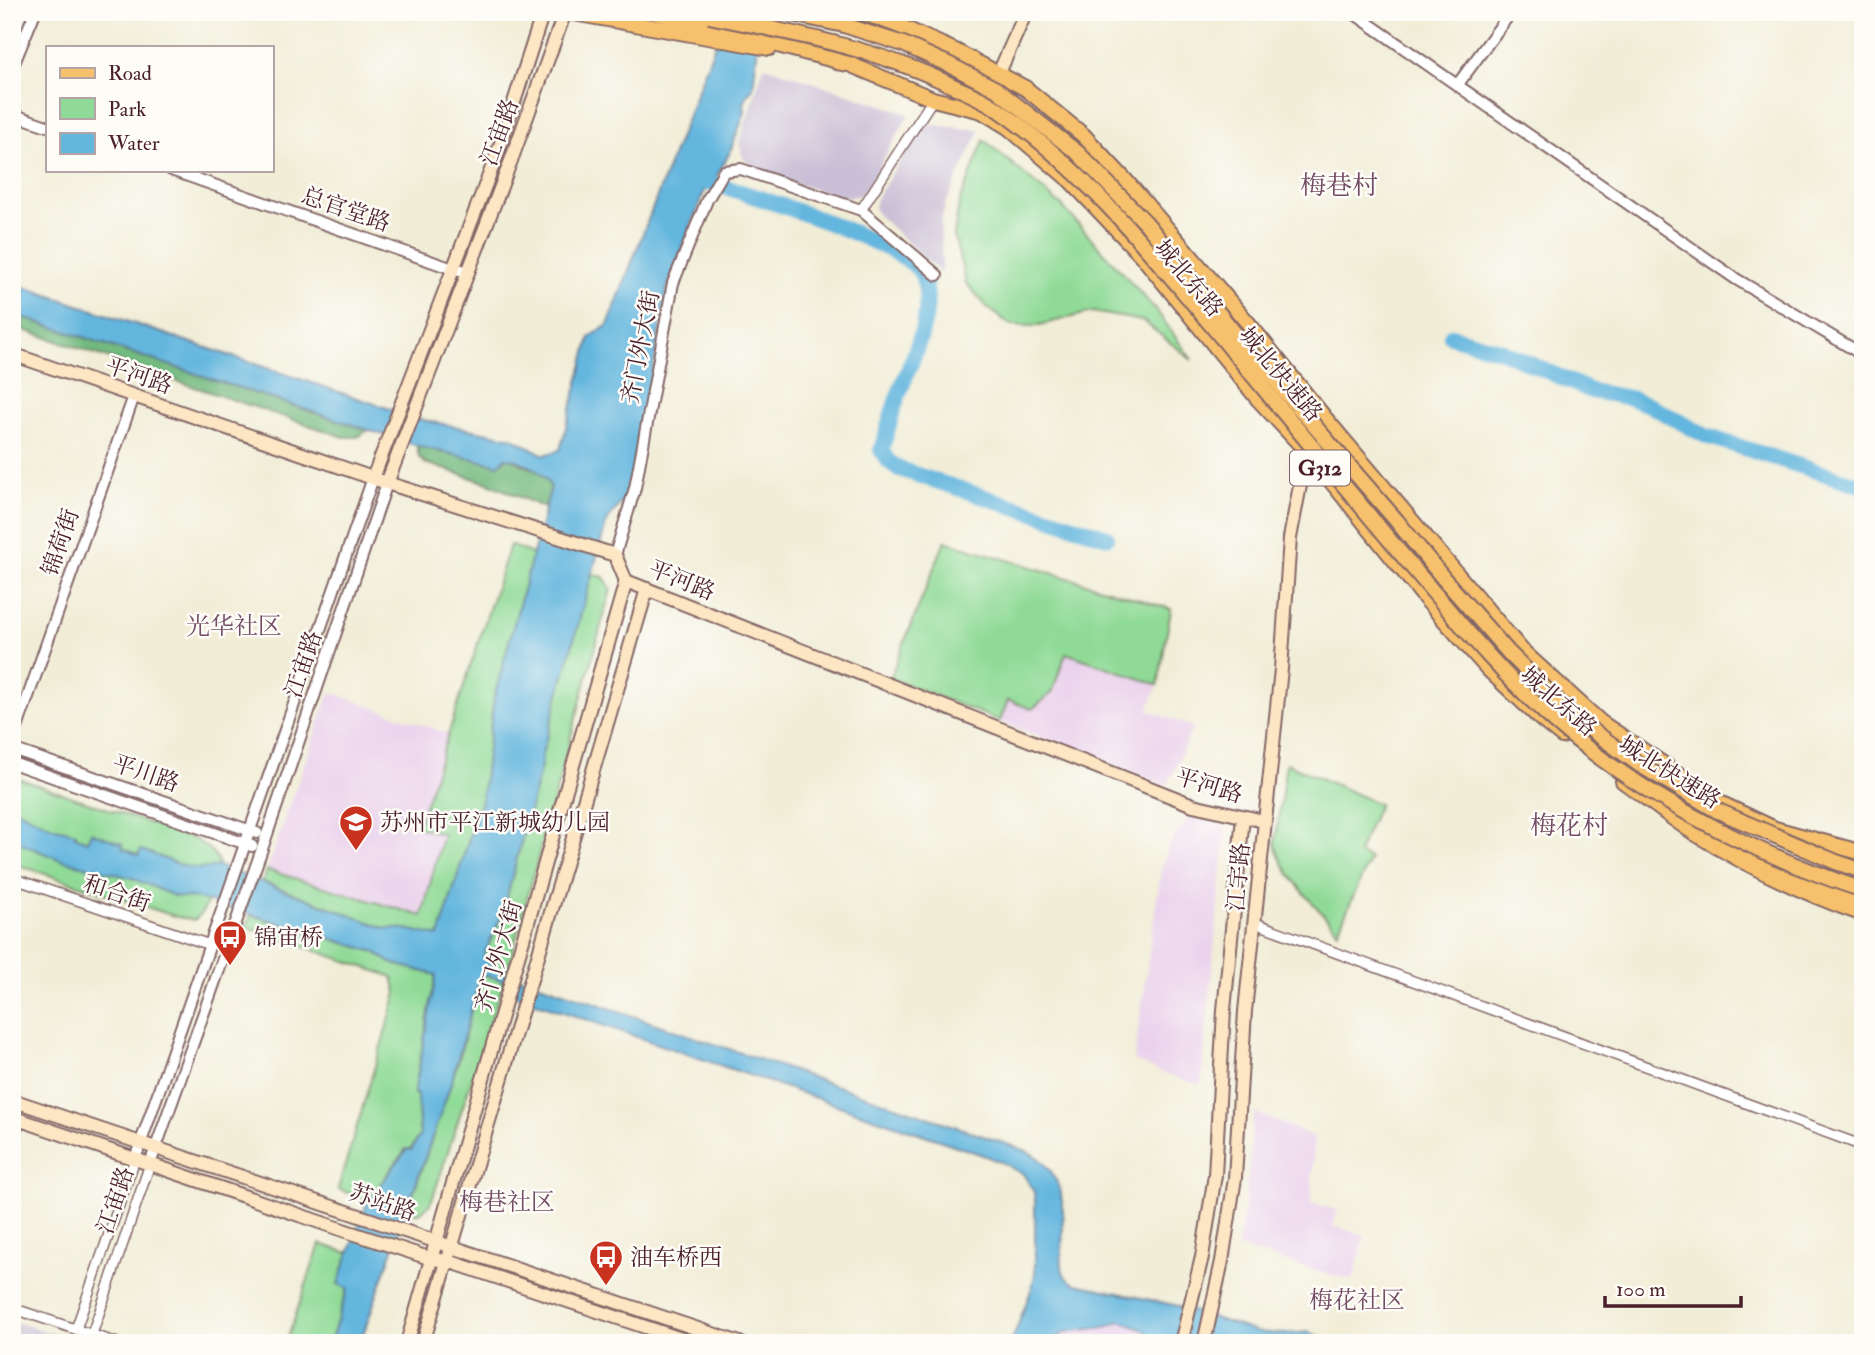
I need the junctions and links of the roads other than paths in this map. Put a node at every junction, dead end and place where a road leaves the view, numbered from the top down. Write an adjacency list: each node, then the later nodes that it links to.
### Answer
1 (35, 12): 12 (street)
2 (544, 12): 21 (main road, 江宙路)
3 (566, 12): 11 (main road, 城北东路 / G312); 22 (main road, 江宙路)
4 (653, 12): 11 (main road)
5 (690, 12): 37 (main road, 城北快速路, bridge)
6 (783, 12): 37 (main road, 城北快速路, bridge)
7 (860, 12): 13 (main road, 城北东路 / G312)
8 (1026, 12): 13 (main road)
9 (1352, 12): 14 (street)
10 (1511, 12): 14 (street)
11 (849, 64): 15 (main road, 城北东路 / G312)
12 (12, 68)
13 (1000, 75): 16 (main road); 27 (main road, 城北东路 / G312)
14 (1458, 84): 25 (street)
15 (933, 99): 16 (main road, 城北东路 / G312); 20 (street)
16 (982, 111): 28 (main road, 城北东路 / G312)
17 (12, 114): 18 (street)
18 (46, 126)
19 (177, 172): 21 (street, 总官堂路)
20 (861, 210): 23 (street); 31 (street, 齐门外大街)
21 (453, 269): 22 (street, 总官堂路); 29 (main road, 江宙路)
22 (469, 271): 30 (main road, 江宙路)
23 (937, 275)
24 (12, 354): 26 (main road, 平河路)
25 (1863, 355)
26 (134, 396): 29 (main road, 平河路); 34 (street, 锦荷街)
27 (1324, 417): 28 (main road, 江宇路); 44 (main road, 城北东路 / G312)
28 (1311, 456): 39 (main road, 江宇路); 48 (main road, 城北东路 / G312)
29 (373, 478): 30 (main road, 平河路); 40 (street, 江宙路)
30 (387, 482): 31 (main road, 平河路); 41 (street, 江宙路)
31 (615, 555): 32 (main road, 平河路)
32 (626, 581): 33 (main road, 平河路); 61 (main road, 齐门外大街)
33 (647, 589): 38 (main road, 平河路); 62 (main road, 齐门外大街)
34 (12, 742)
35 (12, 749): 40 (street, 平川路)
36 (12, 763): 42 (street, 平川路)
37 (1635, 771): 44 (main road, bridge); 45 (main road, 城北快速路, bridge); 47 (main road, 城北快速路, bridge); 49 (main road, bridge)
38 (1243, 817): 39 (main road, 平河路); 73 (main road, 江宇路)
39 (1264, 821): 52 (main road, 江宇路)
40 (251, 831): 41 (street, 平川路); 42 (street, 江宙路)
41 (266, 837): 43 (street, 江宙路)
42 (247, 844): 43 (street, 平川路); 53 (street, 江宙路)
43 (262, 849): 58 (street, 江宙路)
44 (1863, 850)
45 (1863, 871)
46 (12, 878): 53 (street, 和合街)
47 (1863, 890)
48 (1809, 895): 50 (main road, 城北东路 / G312); 51 (main road)
49 (1863, 904)
50 (1863, 914)
51 (1863, 919)
52 (1255, 923): 57 (street); 74 (main road, 江宇路)
53 (210, 945): 56 (street, 江宙路)
54 (12, 1100): 56 (main road, 苏站路)
55 (12, 1117): 59 (main road, 苏站路)
56 (141, 1143): 58 (main road, 苏站路); 59 (street, 江宙路)
57 (1863, 1146)
58 (155, 1148): 60 (street, 江宙路); 61 (main road, 苏站路)
59 (135, 1159): 60 (main road, 苏站路); 66 (street, 江宙路)
60 (150, 1164): 63 (main road, 苏站路); 67 (street, 江宙路)
61 (437, 1241): 62 (main road, 苏站路); 63 (main road, 齐门外大街)
62 (453, 1247): 64 (main road, 齐门外大街); 72 (main road, 苏站路)
63 (432, 1259): 64 (main road, 苏站路); 69 (main road, 齐门外大街)
64 (448, 1261): 70 (main road, 齐门外大街); 71 (main road, 苏站路)
65 (12, 1308): 66 (street)
66 (76, 1329): 67 (street)
67 (92, 1335): 68 (street)
68 (117, 1343)
69 (407, 1343)
70 (422, 1343)
71 (693, 1343)
72 (740, 1343)
73 (1181, 1343)
74 (1204, 1343)

